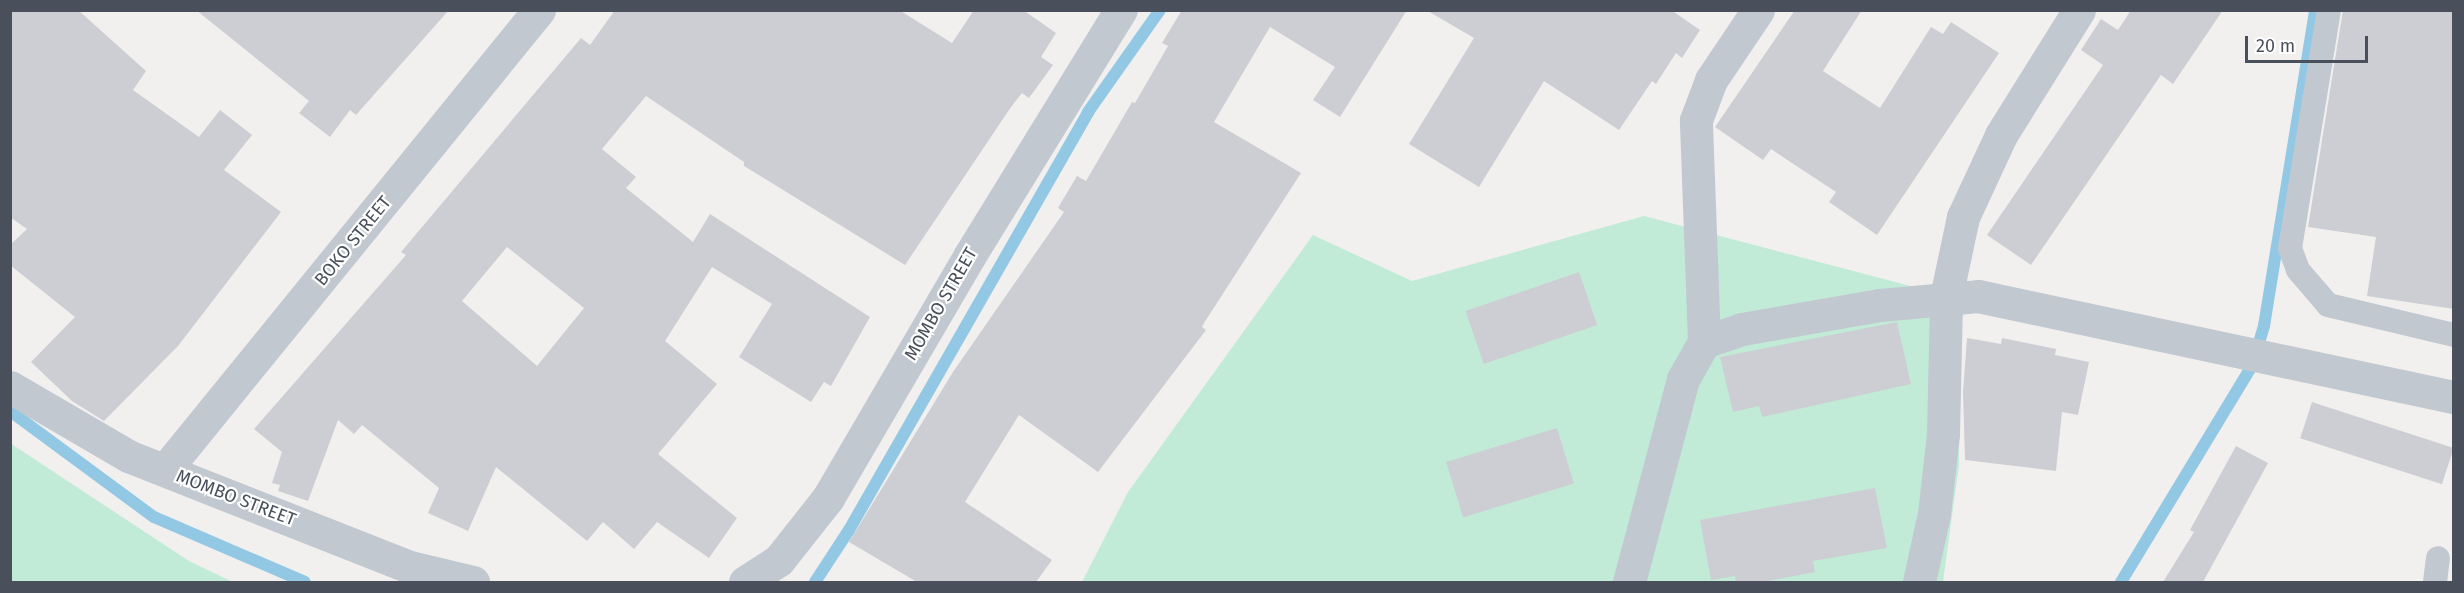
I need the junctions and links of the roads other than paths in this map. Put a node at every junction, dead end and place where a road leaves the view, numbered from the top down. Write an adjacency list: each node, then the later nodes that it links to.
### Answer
1 (539, 10): 11 (street, BOKO STREET)
2 (1121, 10): 14 (street, MOMBO STREET)
3 (1758, 10): 8 (street)
4 (2079, 10): 6 (street)
5 (2329, 10): 7 (lane)
6 (1946, 297): 8 (street); 10 (street); 16 (street)
7 (2454, 335)
8 (1704, 342): 15 (street)
9 (10, 387): 11 (street, MOMBO STREET)
10 (2454, 397)
11 (165, 471): 13 (street, MOMBO STREET)
12 (2438, 558): 17 (lane)
13 (474, 582)
14 (745, 582)
15 (1629, 582)
16 (1919, 582)
17 (2435, 582)

